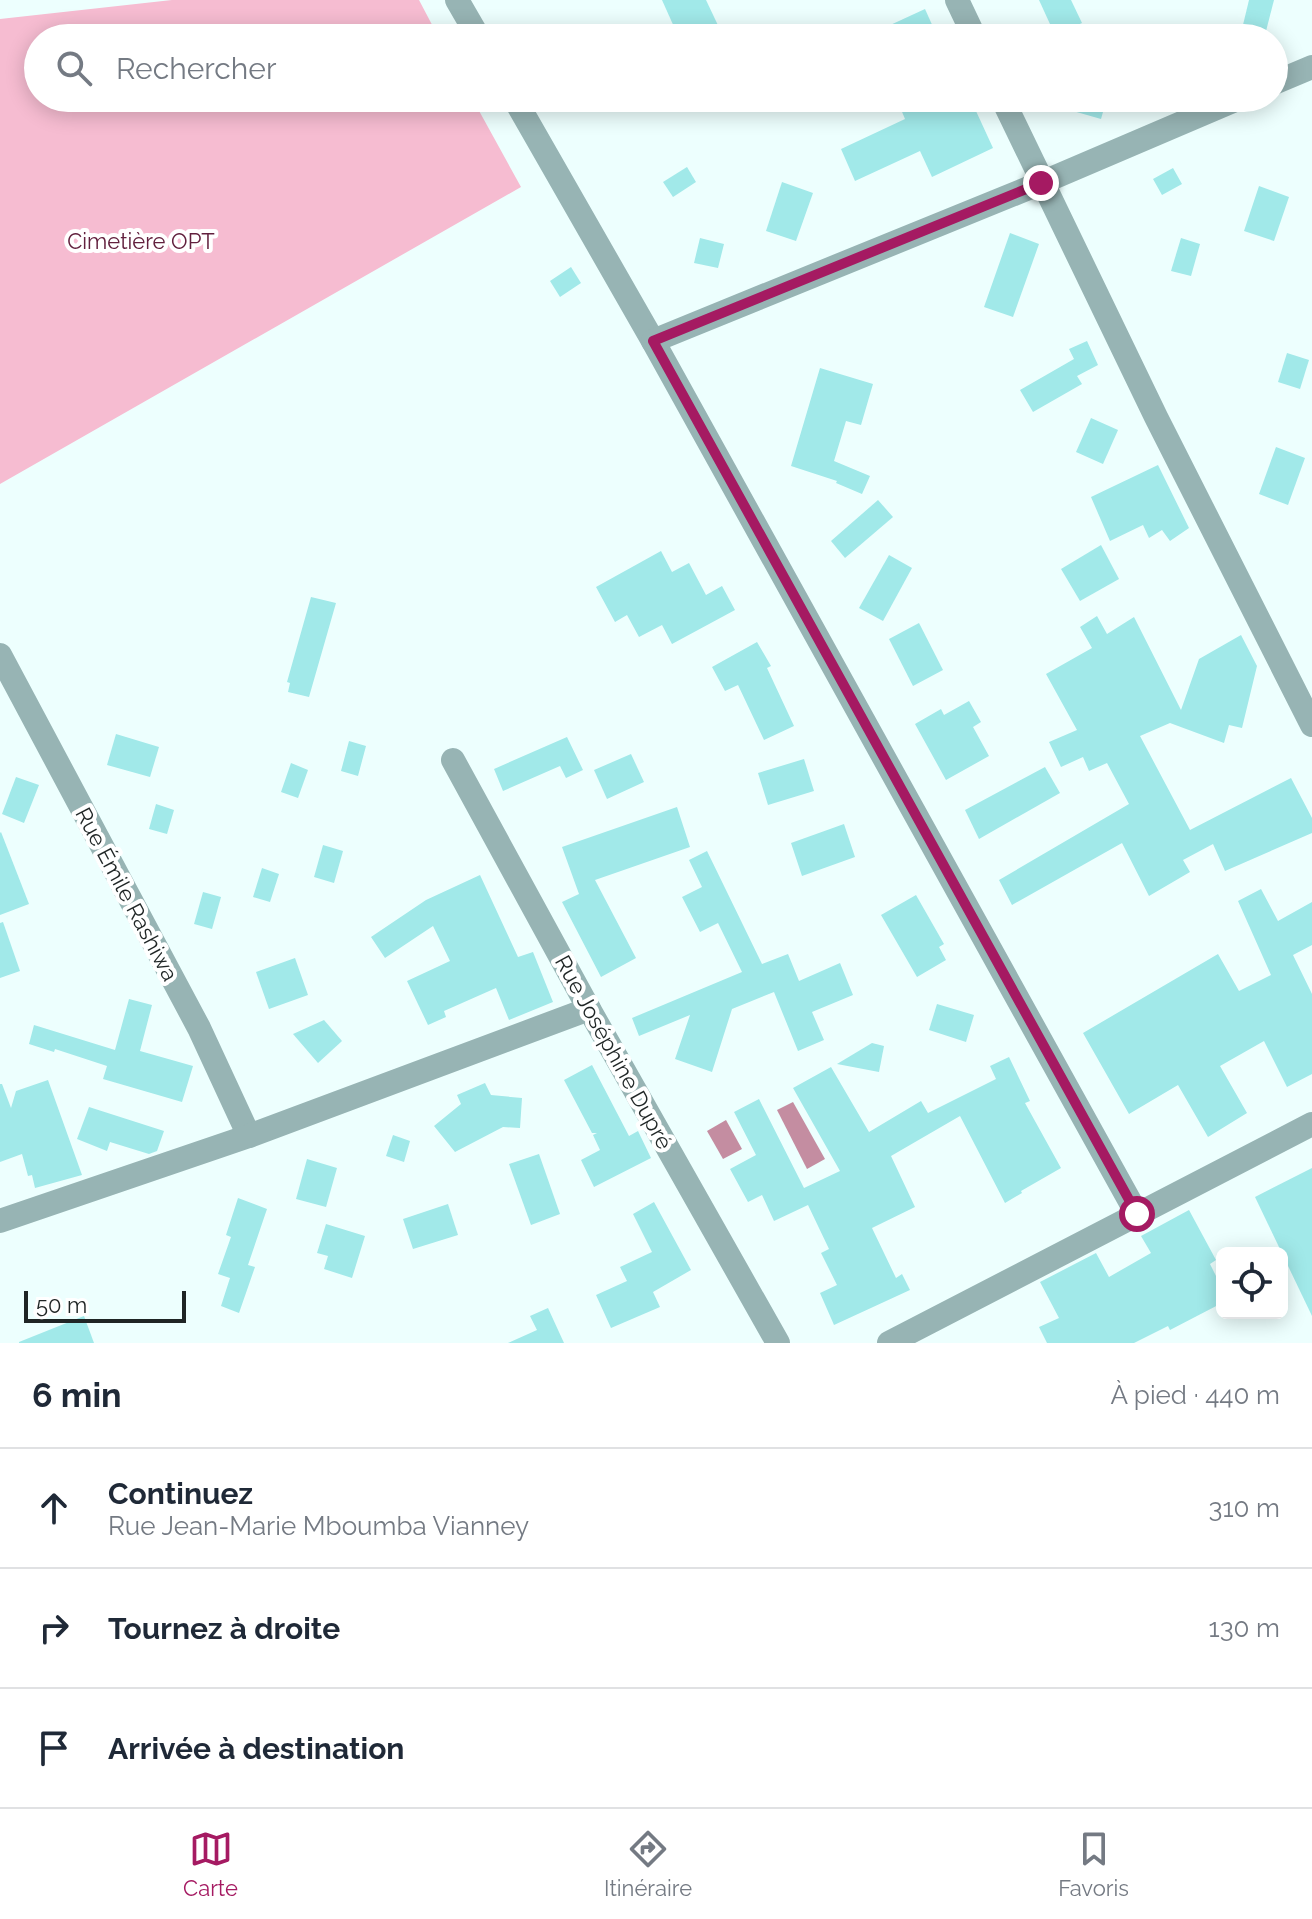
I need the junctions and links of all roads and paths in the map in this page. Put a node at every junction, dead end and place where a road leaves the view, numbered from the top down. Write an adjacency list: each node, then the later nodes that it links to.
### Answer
1 (457, 0): 3 (street)
2 (957, 0): 4 (street)
3 (471, 24)
4 (968, 24)
5 (1312, 67): 6 (street)
6 (1288, 77)
7 (522, 112): 11 (street)
8 (1008, 112): 10 (street)
9 (1207, 112): 10 (street)
10 (1041, 183): 11 (street); 13 (street)
11 (653, 341): 18 (street)
12 (0, 655): 17 (street, Rue Émile Rashiwa)
13 (1312, 725)
14 (453, 760): 15 (street, Rue Joséphine Dupré)
15 (589, 1009): 17 (street); 20 (street, Rue Joséphine Dupré)
16 (1312, 1124): 18 (street)
17 (249, 1136): 19 (street)
18 (1137, 1214): 21 (street)
19 (0, 1221)
20 (778, 1343)
21 (889, 1343)

